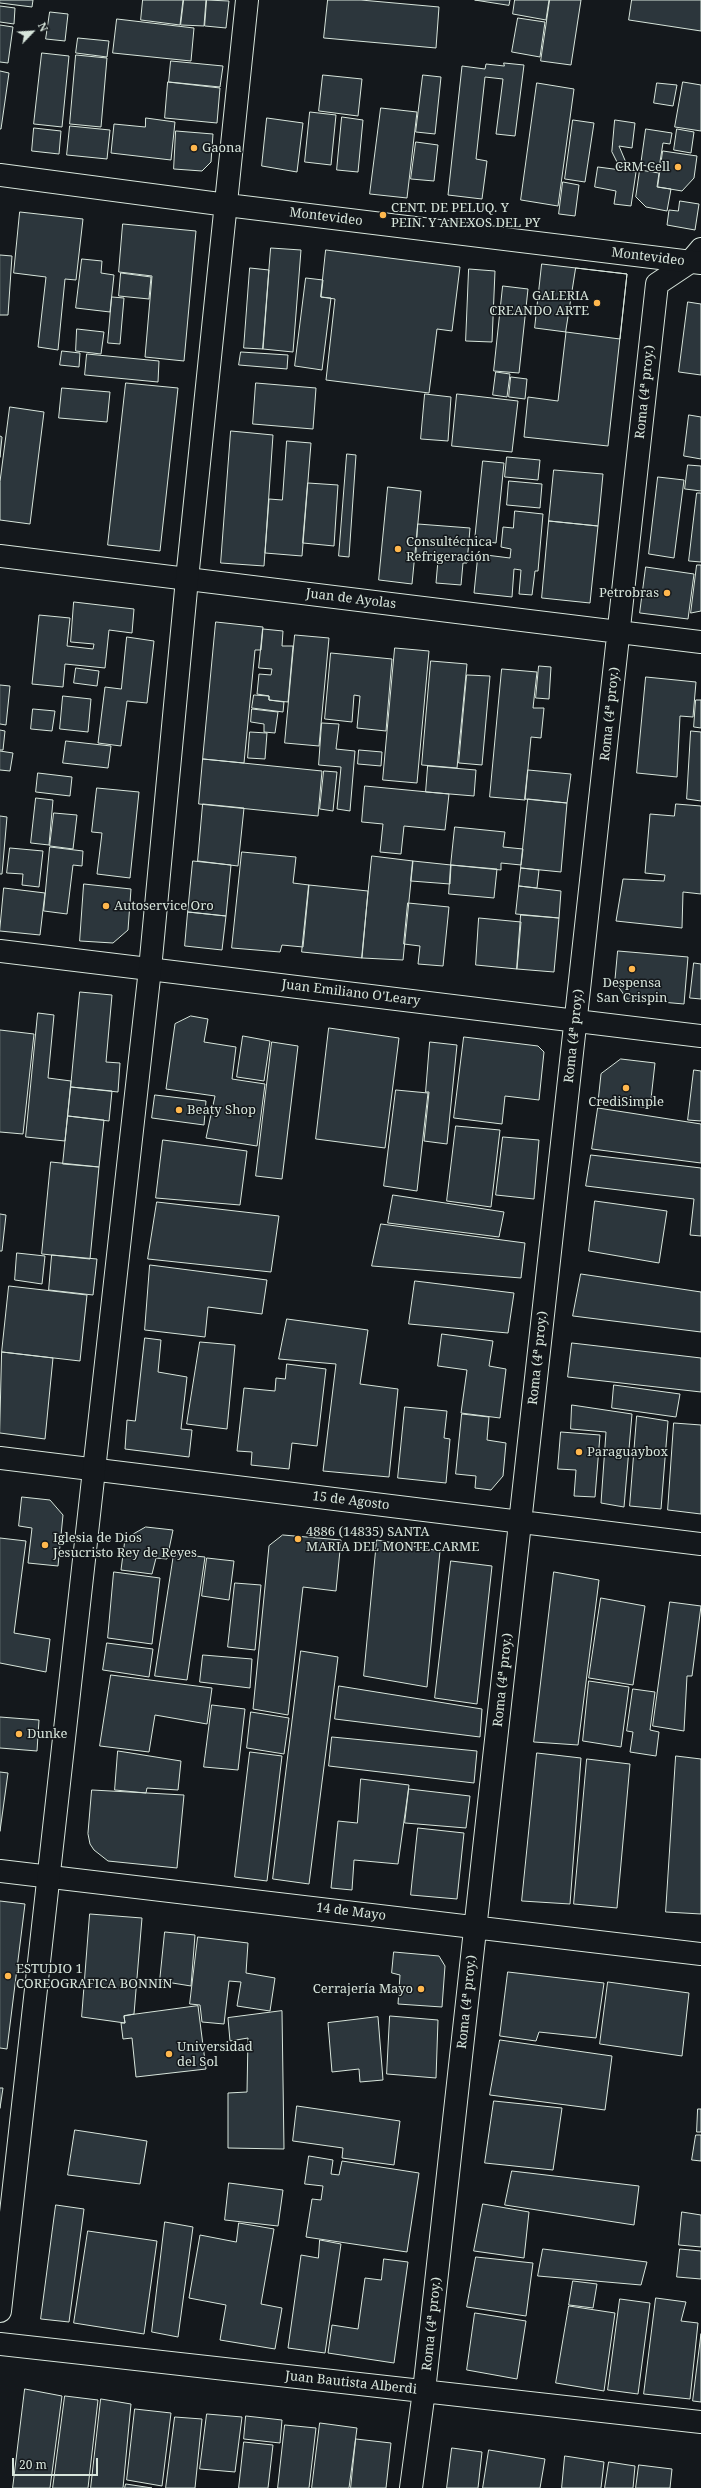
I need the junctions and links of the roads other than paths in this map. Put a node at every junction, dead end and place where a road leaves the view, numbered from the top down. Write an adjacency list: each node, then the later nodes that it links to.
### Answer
1 (247, 0): 3 (street)
2 (0, 175): 3 (street, Montevideo)
3 (227, 205): 4 (street, Montevideo); 6 (street)
4 (697, 258): 7 (street, Roma (4ª proy.))
5 (0, 556): 6 (street, Juan de Ayolas)
6 (187, 579): 7 (street, Juan de Ayolas); 10 (street)
7 (619, 632): 8 (street, Juan de Ayolas); 11 (street, Roma (4ª proy.))
8 (701, 642)
9 (0, 951): 10 (street, Juan Emiliano O'Leary)
10 (150, 969): 11 (street, Juan Emiliano O'Leary); 14 (street)
11 (576, 1021): 12 (street, Juan Emiliano O'Leary); 15 (street, Roma (4ª proy.))
12 (701, 1036)
13 (0, 1458): 14 (street, 15 de Agosto)
14 (94, 1469): 15 (street, 15 de Agosto); 18 (street)
15 (520, 1522): 16 (street, 15 de Agosto); 19 (street, Roma (4ª proy.))
16 (701, 1544)
17 (0, 1871): 18 (street, 14 de Mayo)
18 (49, 1877): 19 (street, 14 de Mayo); 21 (street)
19 (476, 1927): 20 (street, 14 de Mayo); 23 (street, Roma (4ª proy.))
20 (701, 1954)
21 (0, 2312)
22 (0, 2344): 23 (street, Juan Bautista Alberdi)
23 (424, 2391): 24 (street, Juan Bautista Alberdi); 25 (street, Roma (4ª proy.))
24 (701, 2422)
25 (411, 2488)

